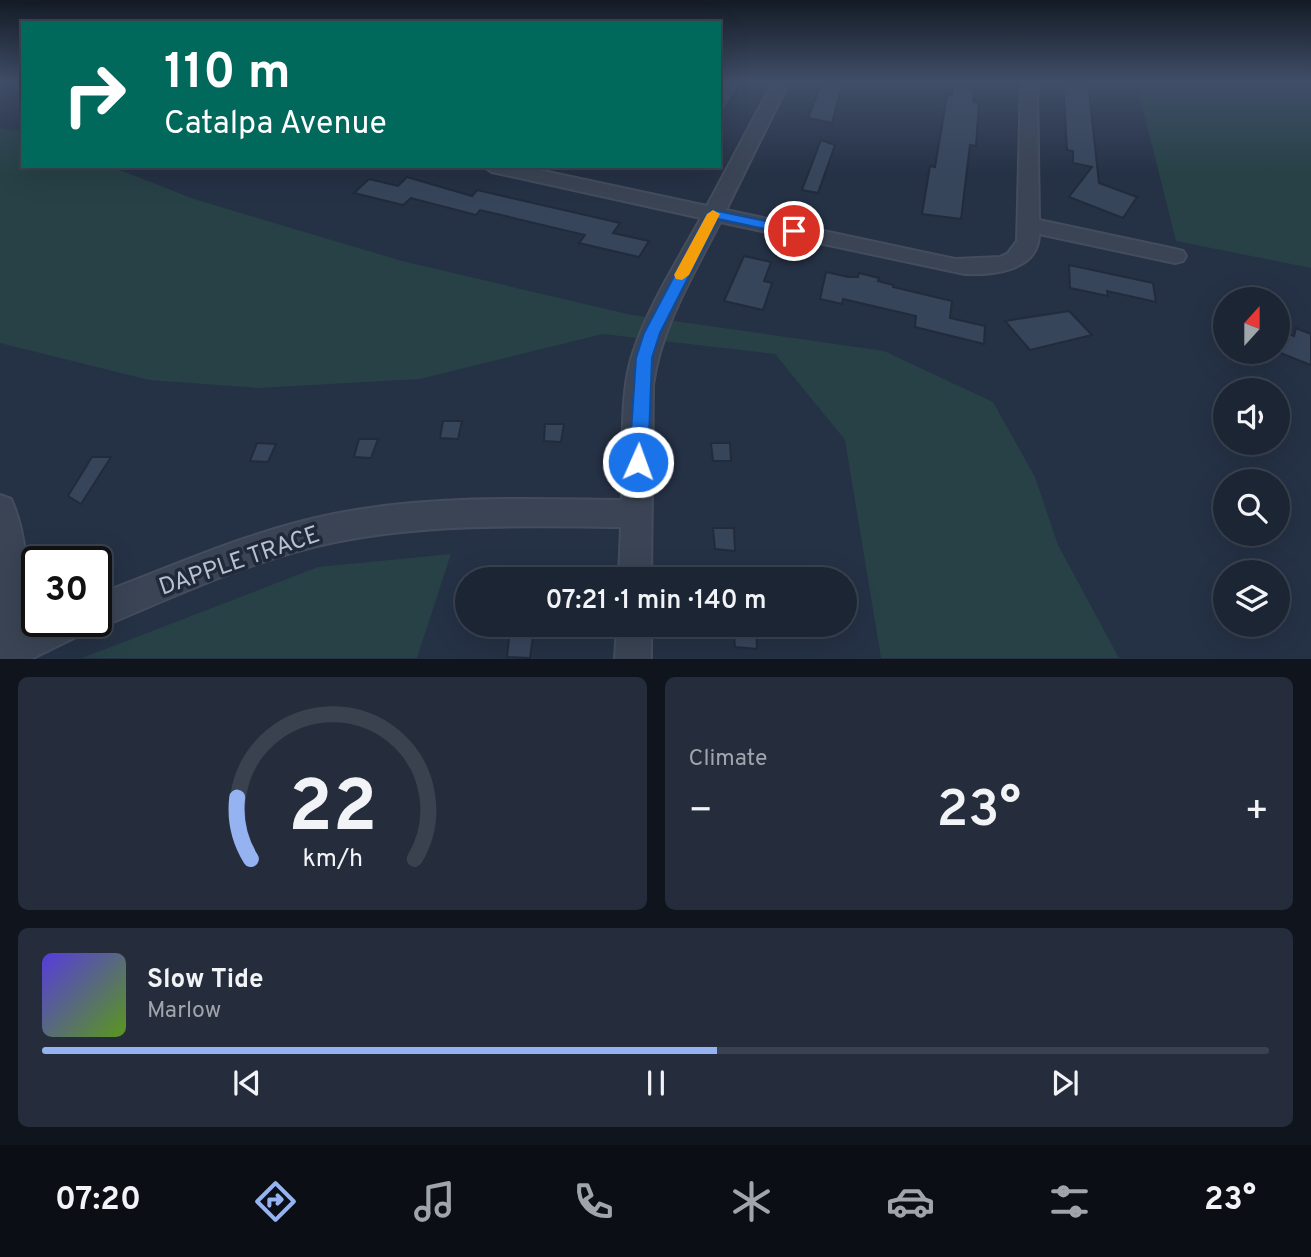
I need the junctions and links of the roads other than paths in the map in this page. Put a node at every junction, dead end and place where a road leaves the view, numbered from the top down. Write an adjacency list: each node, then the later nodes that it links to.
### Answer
1 (765, 113): 4 (street)
2 (1028, 113): 5 (street)
3 (501, 168): 4 (street)
4 (713, 214): 5 (street); 8 (street)
5 (1029, 225): 6 (street)
6 (1175, 256)
7 (0, 509): 13 (street)
8 (637, 514): 9 (street); 10 (street, DAPPLE TRACE)
9 (635, 567)
10 (112, 606)
11 (38, 637): 13 (street)
12 (634, 637): 14 (street)
13 (5, 653)
14 (633, 659)

